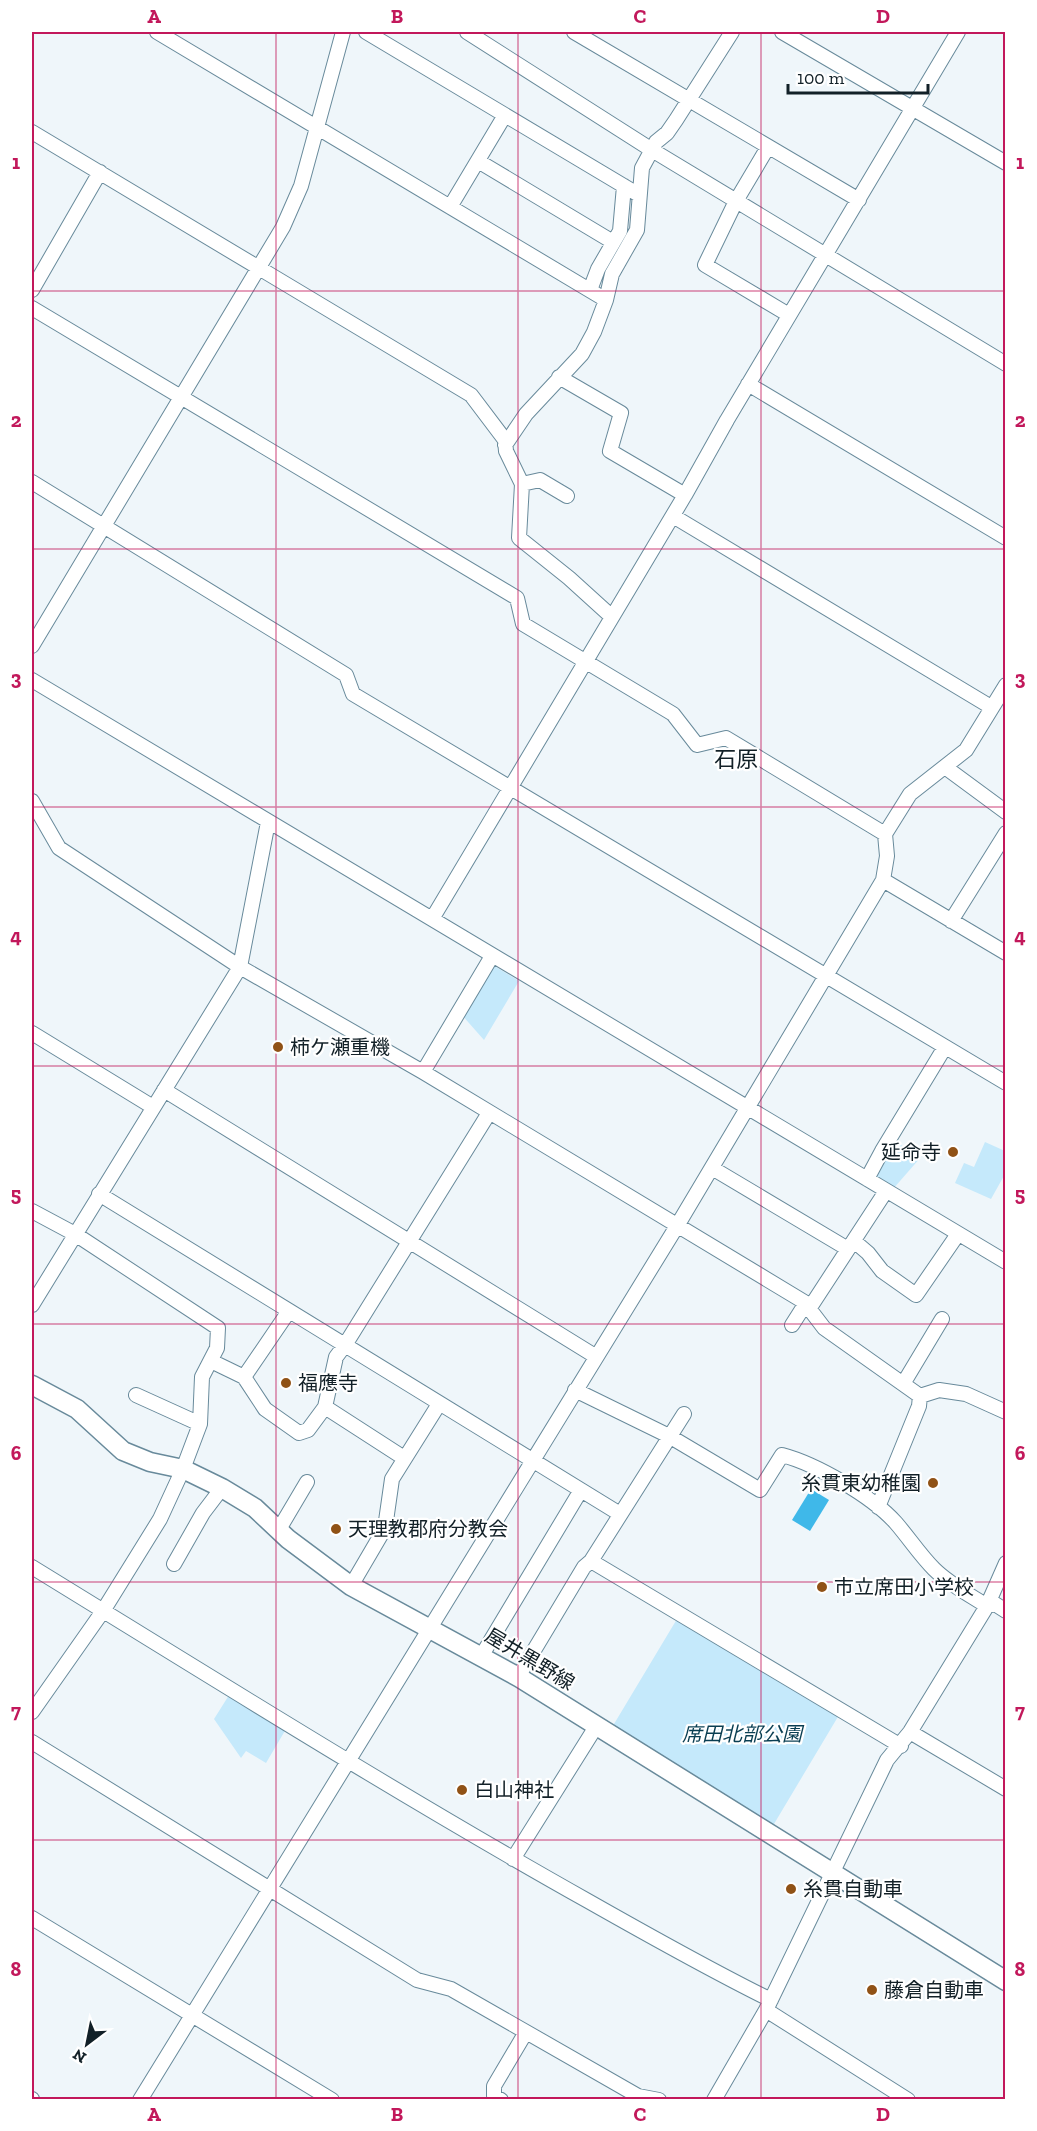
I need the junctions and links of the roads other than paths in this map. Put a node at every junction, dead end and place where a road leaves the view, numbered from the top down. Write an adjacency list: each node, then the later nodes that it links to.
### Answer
1 (157, 32): 12 (street)
2 (344, 32): 12 (street)
3 (366, 32): 11 (street)
4 (467, 32): 15 (street)
5 (574, 32): 9 (street)
6 (732, 32): 9 (street)
7 (782, 32): 10 (street)
8 (958, 32): 10 (street)
9 (689, 100): 14 (street); 15 (street)
10 (914, 108): 17 (street); 21 (street)
11 (506, 115): 16 (street); 19 (street)
12 (317, 127): 23 (street); 26 (street)
13 (32, 132): 18 (street)
14 (768, 147): 21 (street); 22 (street)
15 (652, 150): 20 (street); 22 (street)
16 (478, 161): 23 (street); 24 (street)
17 (1005, 163)
18 (100, 172): 26 (street); 27 (street)
19 (624, 186): 20 (street); 24 (street)
20 (639, 195): 30 (street)
21 (859, 200): 25 (street)
22 (736, 201): 25 (street); 32 (street)
23 (450, 207): 29 (street)
24 (613, 242): 29 (street)
25 (824, 256): 32 (street); 33 (street)
26 (260, 268): 36 (street); 37 (street)
27 (35, 273): 28 (street)
28 (32, 290)
29 (591, 290): 30 (street)
30 (606, 300): 34 (street)
31 (32, 308): 36 (street)
32 (789, 315): 35 (street)
33 (1005, 364)
34 (559, 377): 37 (street); 40 (street)
35 (748, 384): 40 (street); 44 (street)
36 (182, 397): 43 (street); 47 (street)
37 (505, 445): 39 (street)
38 (32, 482): 43 (street)
39 (522, 484): 41 (street); 45 (street)
40 (685, 495): 42 (street)
41 (567, 496)
42 (673, 516): 45 (street); 50 (street)
43 (102, 526): 46 (street); 52 (street)
44 (1005, 538)
45 (612, 617): 47 (street)
46 (32, 646)
47 (586, 662): 52 (street); 57 (street)
48 (32, 680): 55 (street)
49 (1005, 685): 50 (street)
50 (992, 708): 51 (street)
51 (945, 767): 54 (street); 57 (street)
52 (512, 788): 59 (street); 64 (street)
53 (32, 801): 63 (street)
54 (1005, 812)
55 (268, 822): 59 (street); 63 (street)
56 (1005, 833): 60 (street)
57 (885, 834): 58 (street)
58 (883, 880): 60 (street); 64 (street)
59 (432, 919): 62 (street)
60 (951, 921): 61 (street)
61 (1005, 953)
62 (492, 956): 67 (street); 71 (street)
63 (240, 967): 67 (street); 69 (street)
64 (825, 976): 66 (street); 71 (street)
65 (32, 1033): 70 (street)
66 (945, 1047): 68 (street); 74 (street)
67 (423, 1072): 72 (street)
68 (1005, 1083)
69 (164, 1090): 70 (street); 81 (street)
70 (153, 1107): 76 (street)
71 (747, 1108): 73 (street); 74 (street)
72 (489, 1113): 78 (street); 81 (street)
73 (711, 1168): 78 (street); 82 (street)
74 (867, 1179): 75 (street)
75 (886, 1191): 80 (street); 82 (street)
76 (99, 1194): 79 (street); 86 (street)
77 (32, 1210): 79 (street)
78 (677, 1226): 85 (street); 90 (street)
79 (75, 1234): 84 (street); 91 (street)
80 (958, 1234): 82 (street); 83 (street)
81 (410, 1240): 89 (street); 90 (street)
82 (851, 1245): 85 (street)
83 (1005, 1262)
84 (32, 1305)
85 (809, 1305): 88 (street); 94 (street)
86 (290, 1311): 89 (street); 92 (street)
87 (942, 1319): 94 (street)
88 (792, 1325)
89 (345, 1345): 98 (street); 99 (street)
90 (595, 1356): 95 (street)
91 (211, 1361): 92 (street); 102 (street)
92 (244, 1377): 99 (street)
93 (32, 1384): 106 (main road, 屋井黒野線)
94 (903, 1384): 97 (street)
95 (574, 1390): 103 (street); 105 (street)
96 (136, 1395): 102 (street)
97 (920, 1396): 100 (street); 110 (street)
98 (439, 1404): 104 (street); 105 (street)
99 (325, 1407): 104 (street)
100 (1005, 1412)
101 (684, 1414): 103 (street)
102 (200, 1424): 106 (street)
103 (669, 1436): 110 (street); 111 (street)
104 (404, 1458): 117 (street)
105 (532, 1461): 109 (street); 121 (street)
106 (183, 1469): 108 (main road, 屋井黒野線); 119 (street)
107 (307, 1482): 112 (street)
108 (222, 1488): 112 (main road, 屋井黒野線); 115 (street)
109 (581, 1490): 111 (street); 122 (street)
110 (878, 1506): 118 (street)
111 (620, 1514): 113 (street)
112 (278, 1531): 117 (main road, 屋井黒野線)
113 (591, 1561): 123 (street); 128 (street)
114 (1005, 1563): 118 (street)
115 (174, 1564)
116 (32, 1567): 119 (street)
117 (351, 1586): 121 (main road, 屋井黒野線)
118 (987, 1606): 120 (street); 126 (street)
119 (103, 1611): 124 (street); 129 (street)
120 (1005, 1611)
121 (429, 1628): 122 (main road, 屋井黒野線); 129 (street)
122 (482, 1655): 123 (main road, 屋井黒野線)
123 (520, 1678): 125 (main road, 屋井黒野線)
124 (32, 1712)
125 (597, 1725): 131 (street); 132 (main road, 屋井黒野線)
126 (910, 1732): 128 (street); 130 (street)
127 (32, 1742): 133 (street)
128 (901, 1746): 132 (street)
129 (347, 1762): 131 (street); 133 (street)
130 (1005, 1789)
131 (513, 1859): 136 (street)
132 (833, 1874): 135 (main road, 屋井黒野線); 136 (street)
133 (269, 1889): 137 (street); 138 (street)
134 (32, 1918): 137 (street)
135 (1005, 1981)
136 (769, 2005): 143 (street); 144 (street)
137 (192, 2015): 139 (street); 140 (street)
138 (526, 2032): 141 (street); 142 (street)
139 (140, 2100)
140 (332, 2100)
141 (501, 2100)
142 (659, 2100)
143 (714, 2100)
144 (908, 2100)

